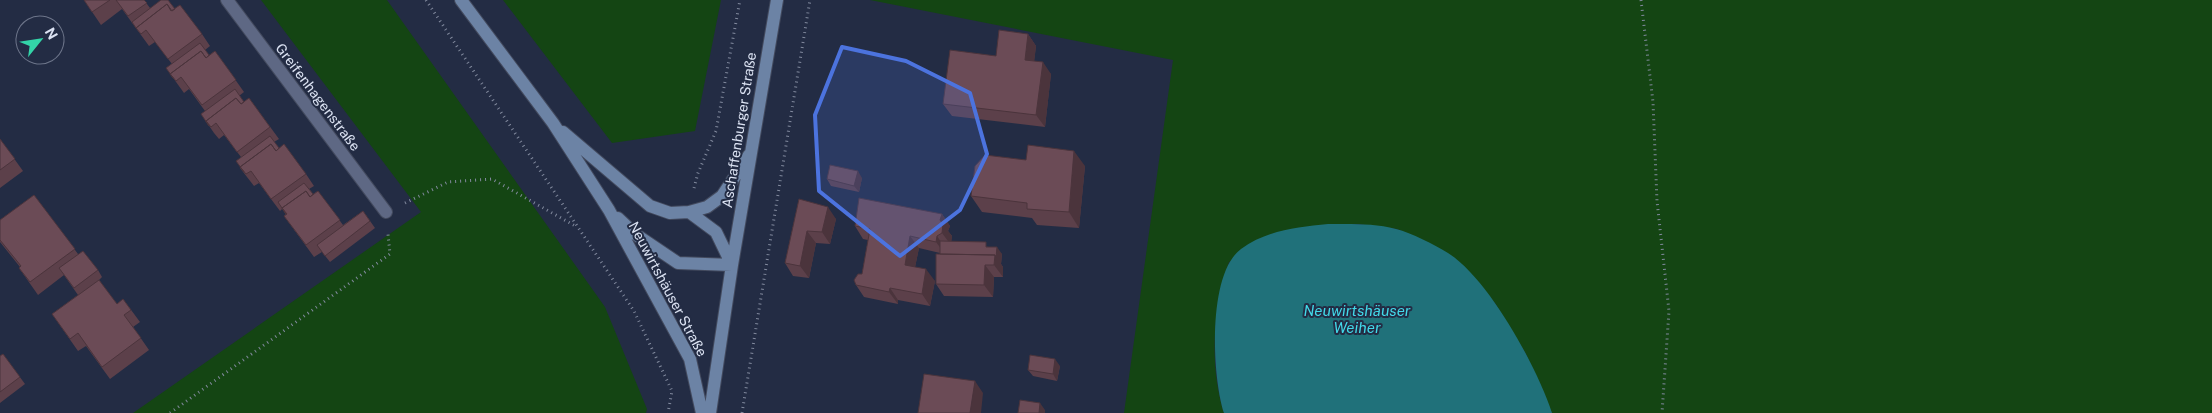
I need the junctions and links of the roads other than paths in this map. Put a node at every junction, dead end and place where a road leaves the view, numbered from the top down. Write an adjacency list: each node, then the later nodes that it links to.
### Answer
1 (227, 0): 7 (street, Greifenhagenstraße)
2 (461, 0): 4 (main road, Neuwirtshäuser Straße)
3 (777, 0): 5 (main road, Aschaffenburger Straße)
4 (552, 123): 6 (main road, Neuwirtshäuser Straße); 8 (main road, Neuwirtshäuser Straße)
5 (752, 151): 8 (main road, Neuwirtshäuser Straße); 9 (main road, Aschaffenburger Straße)
6 (609, 210): 9 (main road, Neuwirtshäuser Straße); 10 (main road, Neuwirtshäuser Straße)
7 (386, 212)
8 (689, 212): 9 (main road)
9 (732, 264): 11 (main road, Aschaffenburger Straße)
10 (702, 413)
11 (710, 413)

